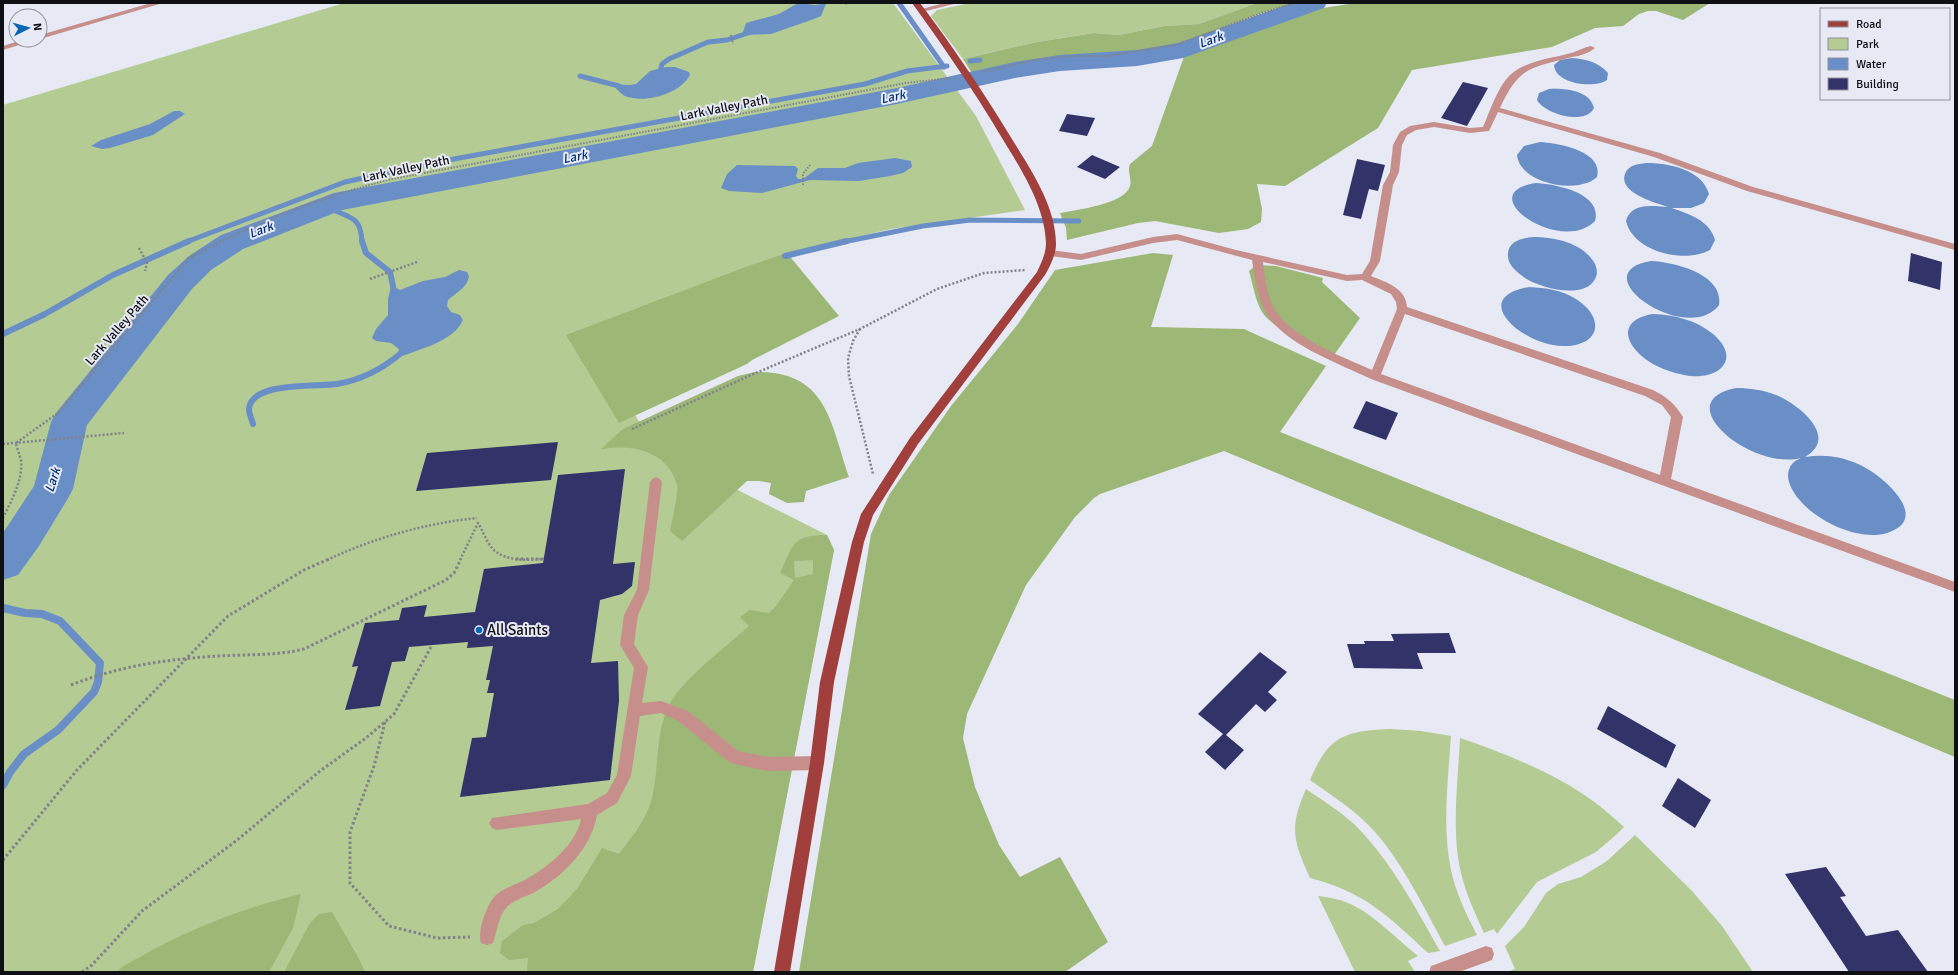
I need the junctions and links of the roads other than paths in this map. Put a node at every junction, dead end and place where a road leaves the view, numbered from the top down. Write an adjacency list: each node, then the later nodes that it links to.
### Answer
1 (159, 3): 5 (street)
2 (916, 3): 4 (main road)
3 (954, 3): 4 (street)
4 (922, 10): 9 (main road)
5 (48, 36)
6 (1591, 48): 7 (street)
7 (1496, 109): 8 (street); 11 (street)
8 (1955, 247)
9 (1050, 253): 10 (street); 18 (main road)
10 (1257, 258): 11 (street); 13 (street)
11 (1362, 277): 12 (street)
12 (1402, 309): 13 (street); 15 (street)
13 (1375, 376): 15 (street)
14 (656, 482): 17 (street)
15 (1664, 482): 16 (street)
16 (1955, 587)
17 (634, 710): 18 (street); 19 (street)
18 (817, 763): 24 (main road)
19 (590, 811): 20 (street); 21 (street)
20 (498, 823)
21 (487, 937)
22 (1486, 954): 23 (street)
23 (1465, 967): 25 (street)
24 (782, 972)
25 (1437, 972)

